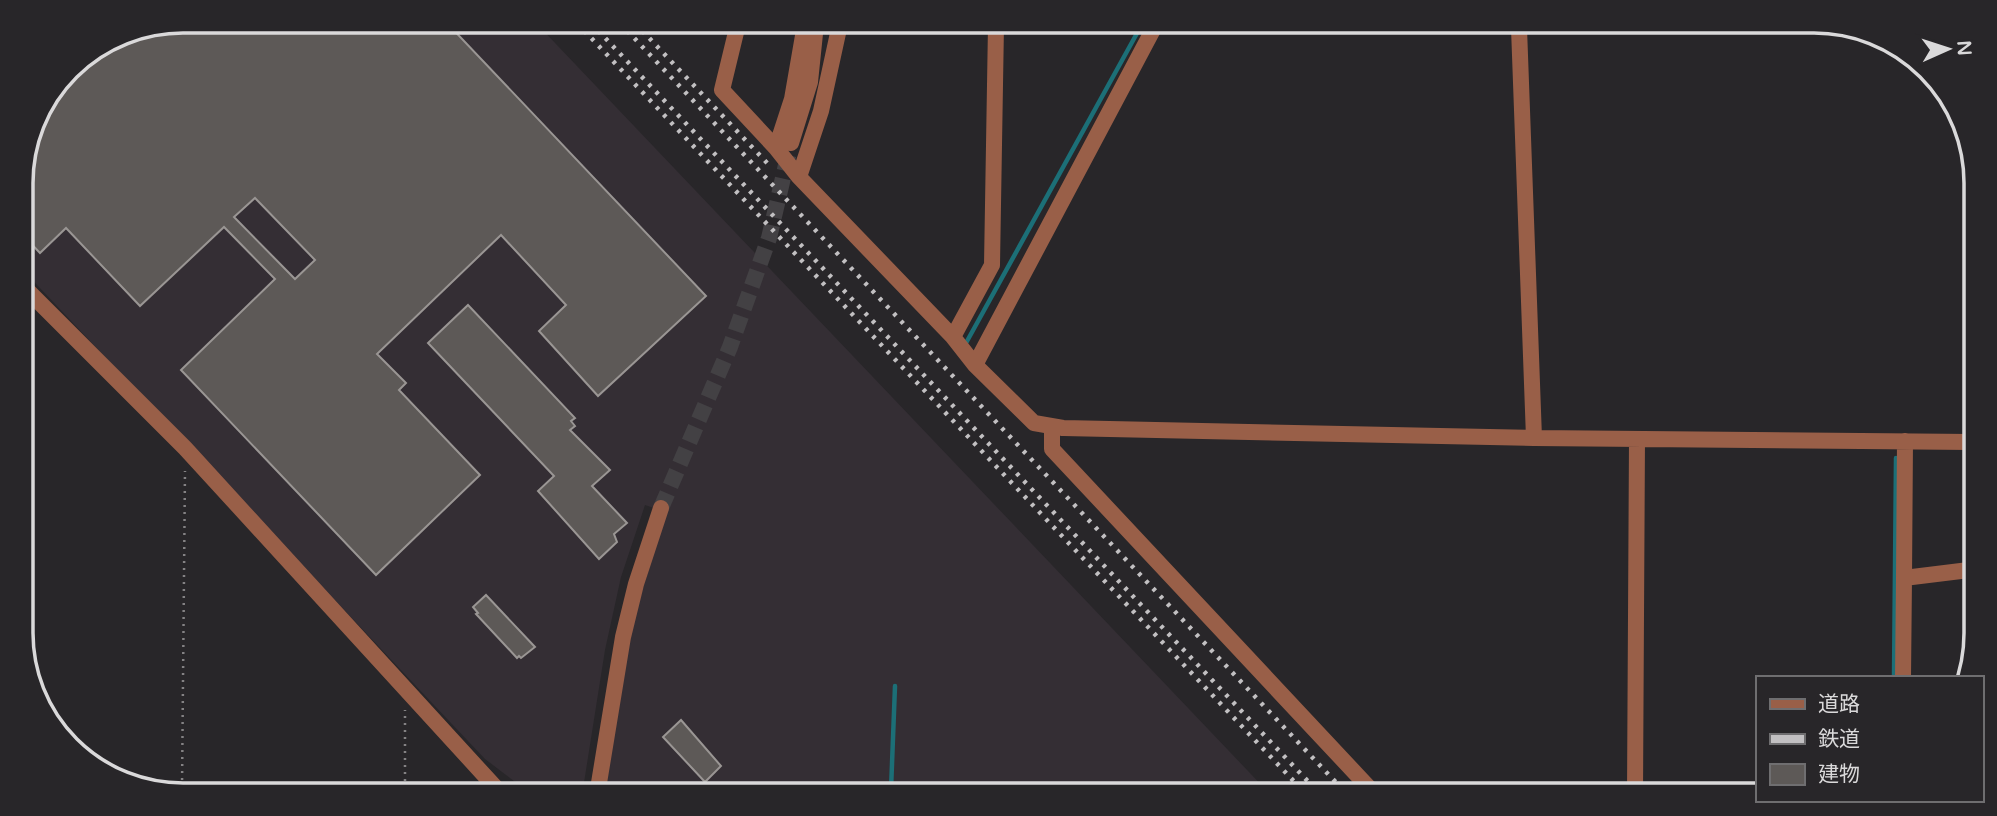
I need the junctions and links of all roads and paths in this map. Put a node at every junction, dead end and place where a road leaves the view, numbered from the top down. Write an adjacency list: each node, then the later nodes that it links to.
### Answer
1 (736, 33): 8 (street)
2 (803, 33): 8 (street)
3 (815, 33): 8 (street)
4 (838, 33): 9 (street)
5 (996, 33): 13 (street)
6 (1151, 33): 14 (street)
7 (1519, 33): 16 (street)
8 (783, 145): 9 (street)
9 (799, 177): 13 (street)
10 (34, 297): 12 (street)
11 (34, 304): 12 (street)
12 (41, 304): 20 (street)
13 (953, 337): 14 (street)
14 (975, 365): 15 (street)
15 (1052, 427): 16 (street); 26 (street)
16 (1534, 438): 17 (street)
17 (1637, 439): 18 (street); 27 (street)
18 (1905, 441): 19 (street); 23 (street)
19 (1964, 442)
20 (185, 448): 25 (street); 28 (path)
21 (662, 508): 31 (street)
22 (1964, 571): 23 (street)
23 (1904, 578): 24 (street)
24 (1903, 676)
25 (405, 689): 29 (path); 30 (street)
26 (1364, 782)
27 (1635, 782)
28 (182, 783)
29 (405, 783)
30 (491, 783)
31 (599, 783)

